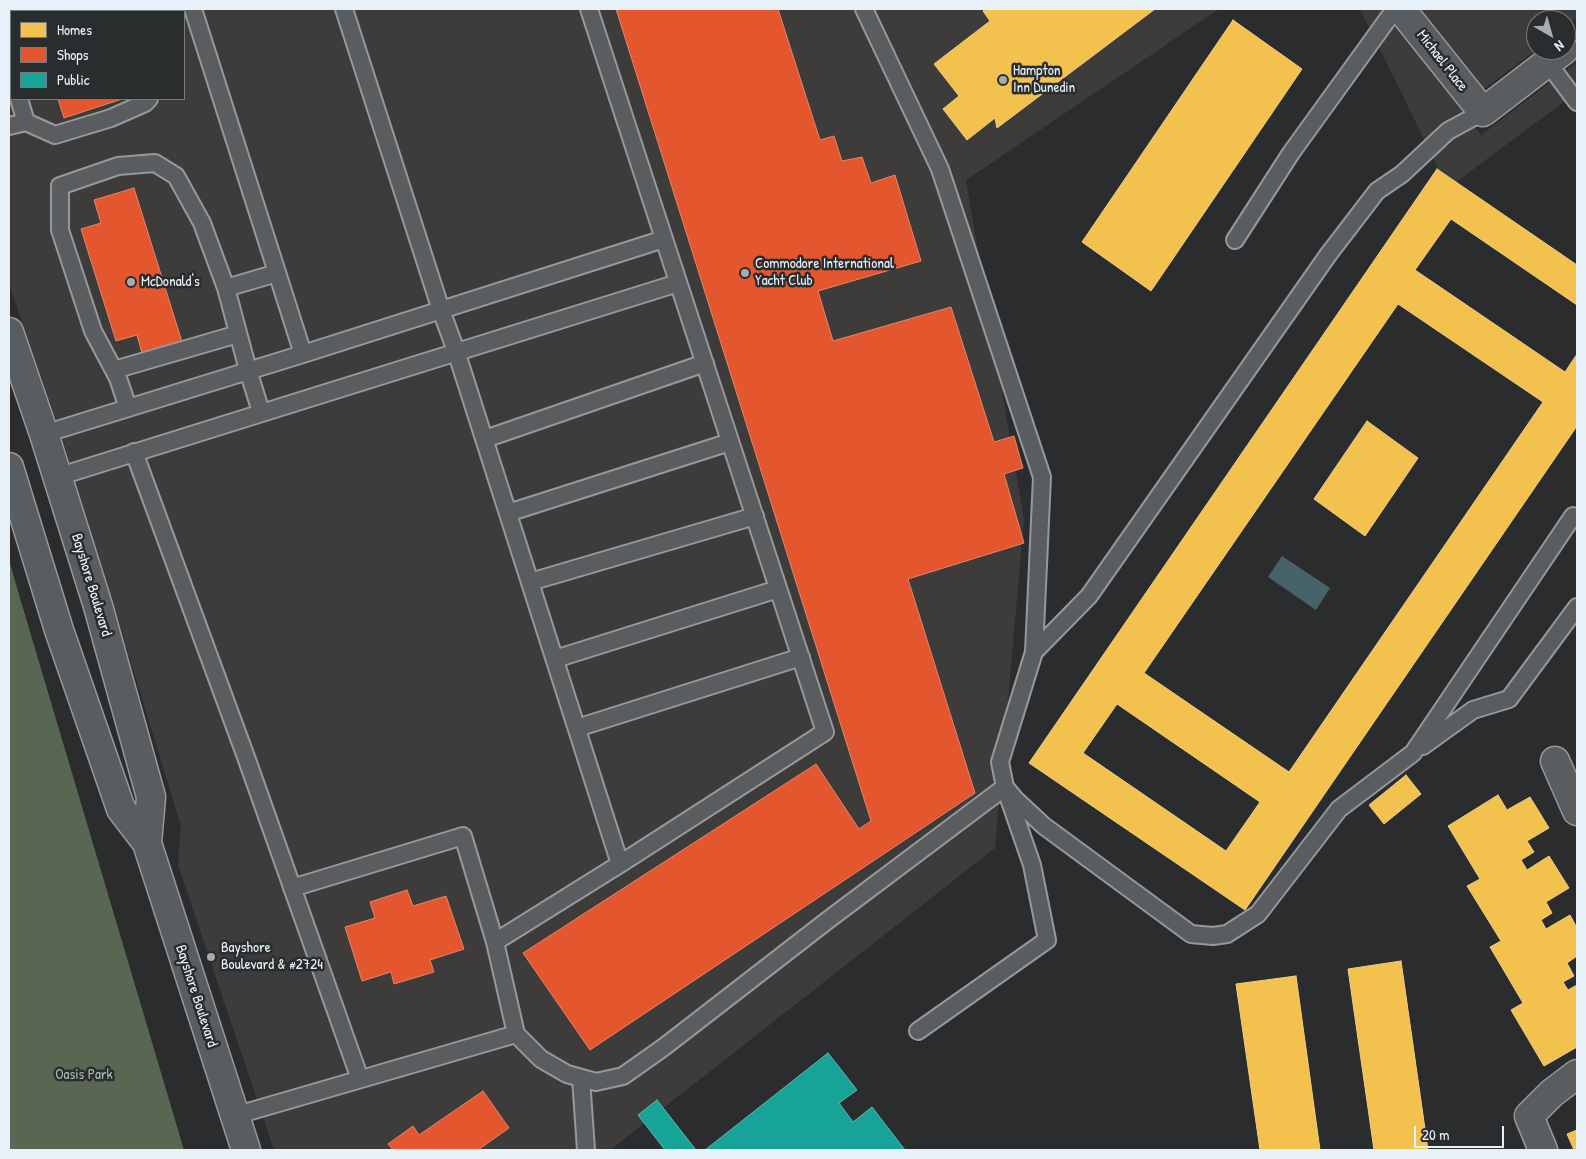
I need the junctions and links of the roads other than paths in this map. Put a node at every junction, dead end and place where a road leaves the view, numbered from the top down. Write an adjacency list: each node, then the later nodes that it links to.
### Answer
1 (193, 9): 17 (lane)
2 (344, 9): 20 (lane)
3 (589, 9): 15 (lane)
4 (864, 9): 42 (lane)
5 (1395, 9): 16 (lane)
6 (1401, 9): 12 (main road, Michael Place)
7 (1551, 60): 12 (main road)
8 (1561, 60): 11 (lane)
9 (19, 100): 13 (lane)
10 (148, 100): 13 (lane)
11 (1577, 102)
12 (1483, 112): 42 (lane)
13 (26, 122): 14 (lane)
14 (9, 126)
15 (664, 239): 18 (lane); 20 (lane)
16 (1235, 240)
17 (277, 273): 19 (lane); 24 (lane)
18 (678, 282): 23 (lane); 25 (lane)
19 (226, 288): 22 (lane); 26 (lane)
20 (441, 310): 23 (lane); 24 (lane)
21 (9, 332): 30 (main road, Bayshore Boulevard)
22 (238, 334): 26 (lane); 27 (lane)
23 (456, 351): 29 (lane); 31 (lane)
24 (303, 354): 27 (lane)
25 (705, 363): 31 (lane); 32 (lane)
26 (114, 370): 28 (lane)
27 (248, 370): 28 (lane); 29 (lane)
28 (128, 408): 30 (lane)
29 (261, 412): 33 (lane)
30 (44, 434): 35 (main road, Bayshore Boulevard)
31 (485, 439): 36 (lane)
32 (730, 442): 36 (lane); 37 (lane)
33 (134, 452): 35 (lane); 52 (lane)
34 (9, 467): 50 (main road, Bayshore Boulevard)
35 (57, 477): 50 (main road, Bayshore Boulevard)
36 (508, 513): 39 (lane)
37 (755, 516): 39 (lane); 40 (lane)
38 (1573, 516): 46 (lane)
39 (530, 582): 44 (lane)
40 (778, 588): 43 (lane); 44 (lane)
41 (1577, 607): 46 (lane)
42 (1034, 652): 48 (lane)
43 (801, 657): 45 (lane); 51 (lane)
44 (554, 659): 45 (lane)
45 (577, 728): 51 (lane)
46 (1414, 753): 48 (lane)
47 (1555, 761): 49 (main road)
48 (1005, 787): 54 (lane); 57 (lane)
49 (1577, 811)
50 (147, 842): 59 (main road, Bayshore Boulevard)
51 (620, 864): 53 (lane)
52 (292, 888): 53 (lane); 58 (lane)
53 (495, 942): 55 (lane)
54 (918, 1031)
55 (516, 1034): 57 (lane); 58 (lane)
56 (1577, 1074): 62 (main road)
57 (581, 1078): 61 (lane)
58 (360, 1079): 59 (lane)
59 (234, 1116): 60 (main road, Bayshore Boulevard)
60 (246, 1150)
61 (586, 1150)
62 (1543, 1150)

